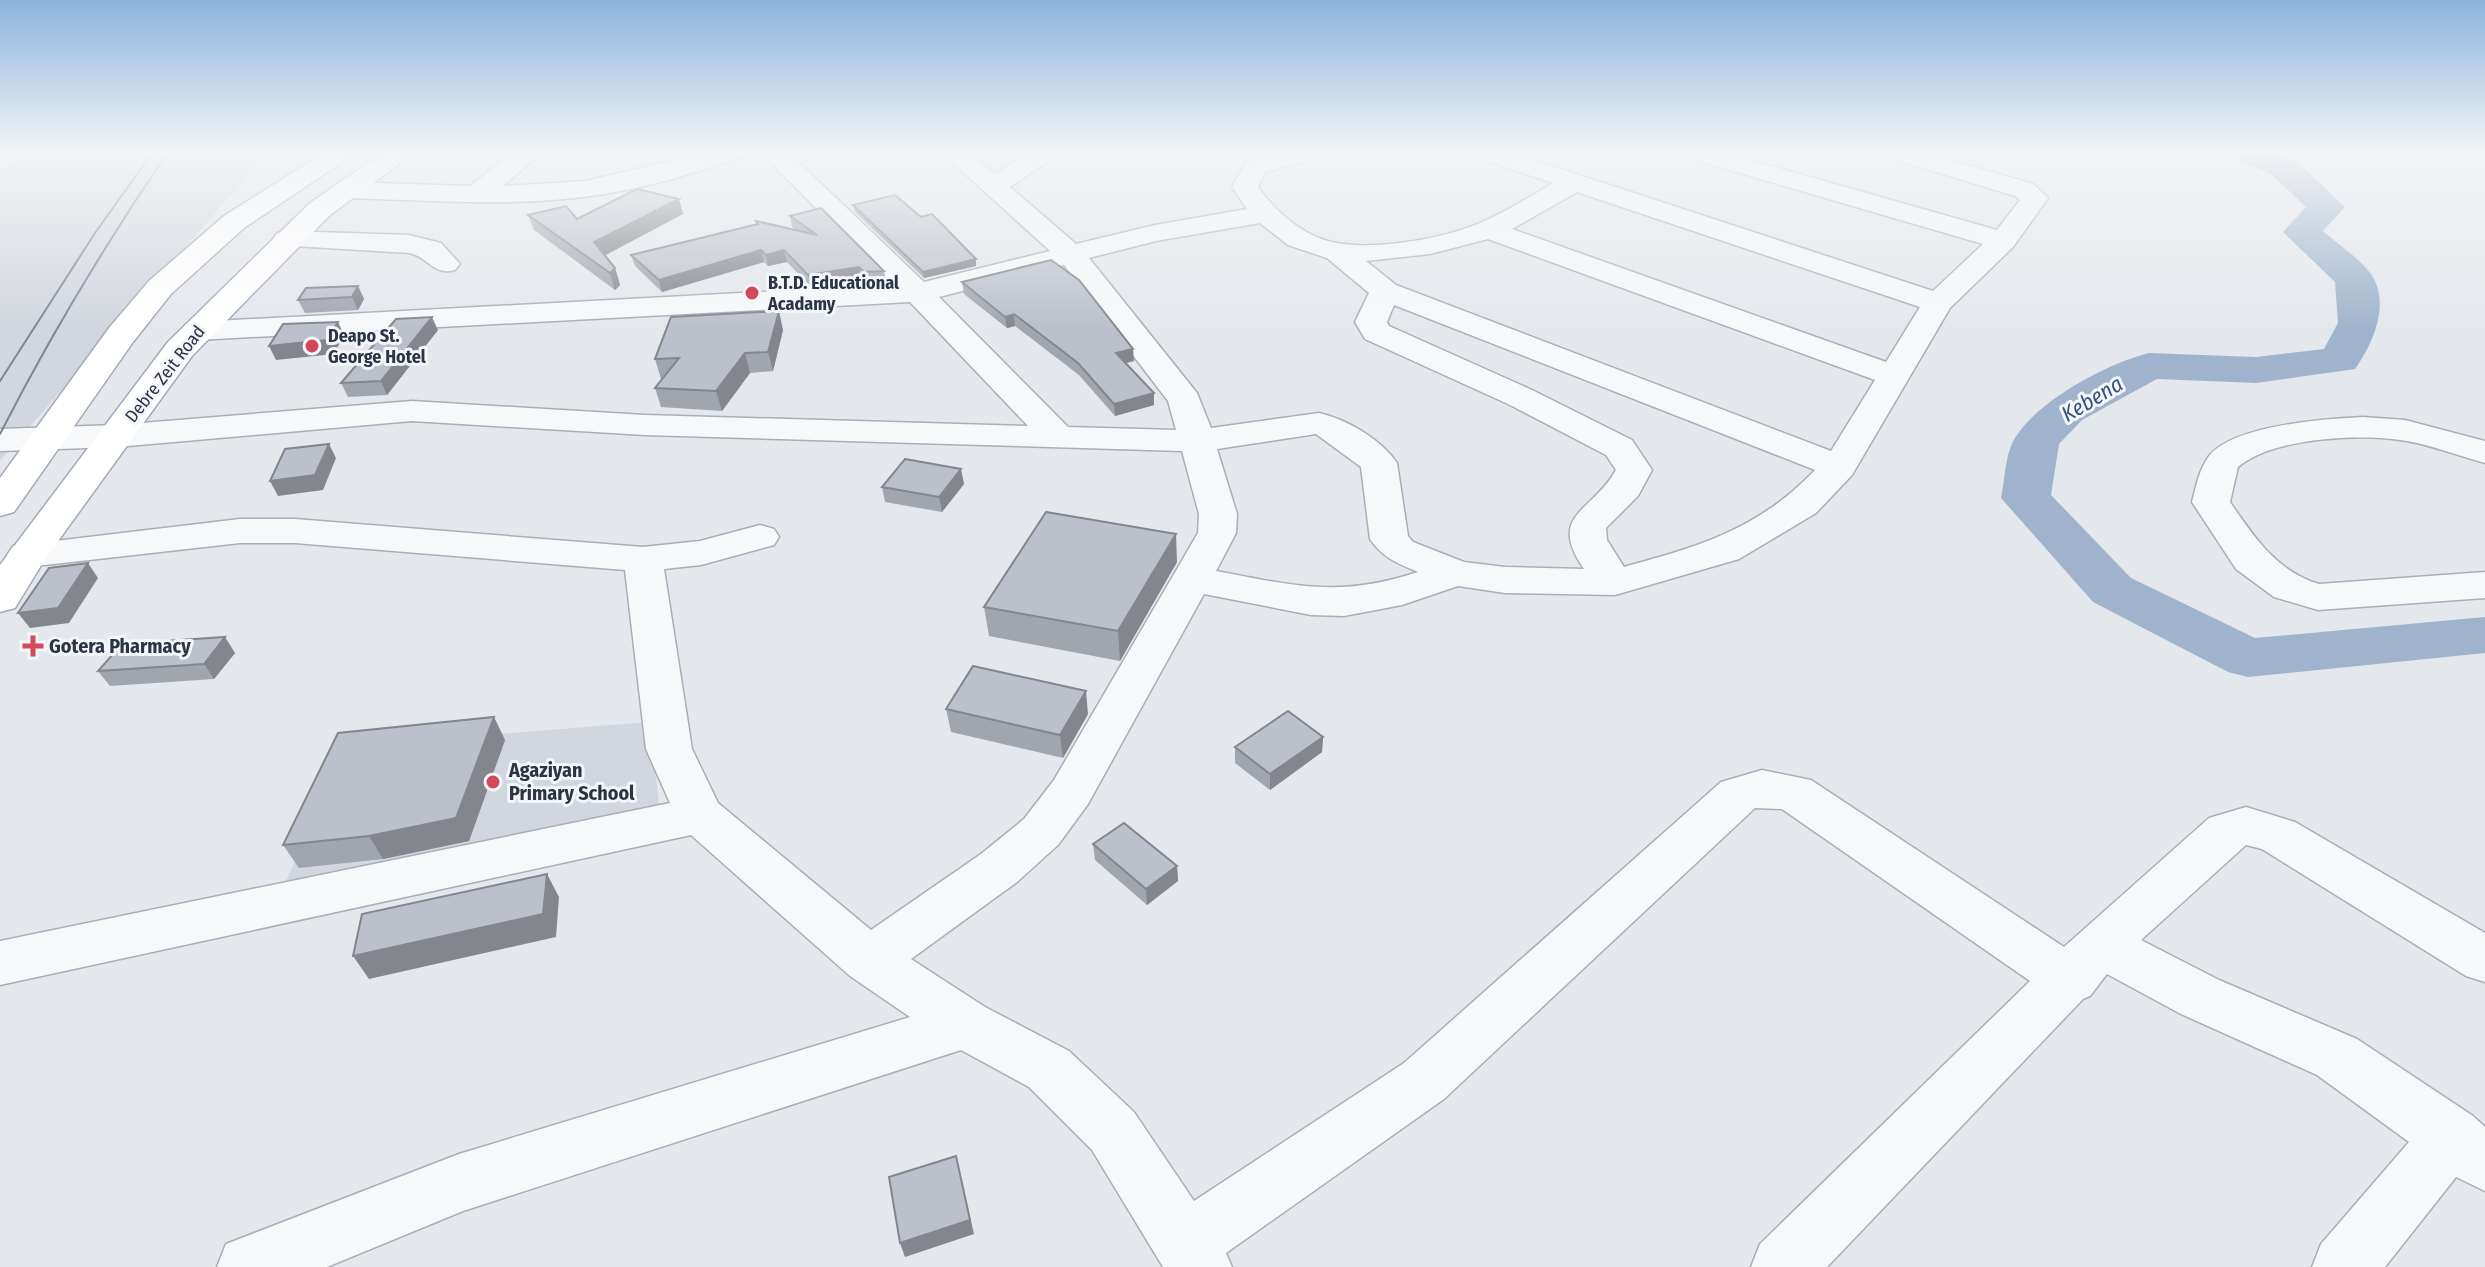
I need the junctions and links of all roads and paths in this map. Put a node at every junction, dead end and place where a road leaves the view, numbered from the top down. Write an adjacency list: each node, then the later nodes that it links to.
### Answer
1 (217, 211): 23 (main road)
2 (252, 211): 23 (main road)
3 (289, 211): 22 (main road)
4 (320, 211): 14 (main road, Debre Zeit Road)
5 (834, 211): 20 (street)
6 (1020, 211): 17 (street)
7 (1264, 211): 12 (street)
8 (1522, 211): 13 (street)
9 (1655, 211): 21 (street)
10 (1899, 211): 15 (street)
11 (2025, 211): 15 (street)
12 (1266, 214): 16 (street); 17 (street)
13 (1488, 230): 16 (street); 24 (street)
14 (287, 239): 18 (street); 22 (main road, Debre Zeit Road)
15 (2003, 241): 21 (street)
16 (1335, 250): 19 (street)
17 (1071, 255): 20 (street); 31 (street)
18 (445, 264)
19 (1385, 291): 33 (street); 40 (street)
20 (918, 293): 22 (street); 28 (street)
21 (1938, 303): 24 (street)
22 (188, 340): 27 (main road, Debre Zeit Road)
23 (104, 360): 25 (main road)
24 (1894, 376): 33 (street)
25 (71, 408): 26 (street); 30 (main road)
26 (0, 426)
27 (117, 436): 28 (street); 30 (street); 36 (main road, Debre Zeit Road)
28 (1058, 437): 31 (street)
29 (0, 440): 30 (street)
30 (46, 441): 34 (main road)
31 (1196, 441): 38 (street); 39 (street)
32 (2485, 452): 41 (street)
33 (1839, 467): 40 (street)
34 (0, 504)
35 (760, 537): 37 (street)
36 (27, 555): 37 (street); 42 (main road, Debre Zeit Road)
37 (643, 559): 43 (street)
38 (1456, 573): 39 (street); 40 (street)
39 (1192, 579): 44 (street)
40 (1615, 582)
41 (2485, 585)
42 (0, 598)
43 (700, 815): 44 (street); 47 (street)
44 (869, 960): 48 (street)
45 (2485, 960): 46 (street)
46 (2086, 962): 49 (street); 50 (street); 52 (street)
47 (0, 963)
48 (965, 1024): 50 (street); 51 (street)
49 (2468, 1149): 53 (street)
50 (1194, 1255)
51 (249, 1267)
52 (1783, 1267)
53 (2344, 1267)

